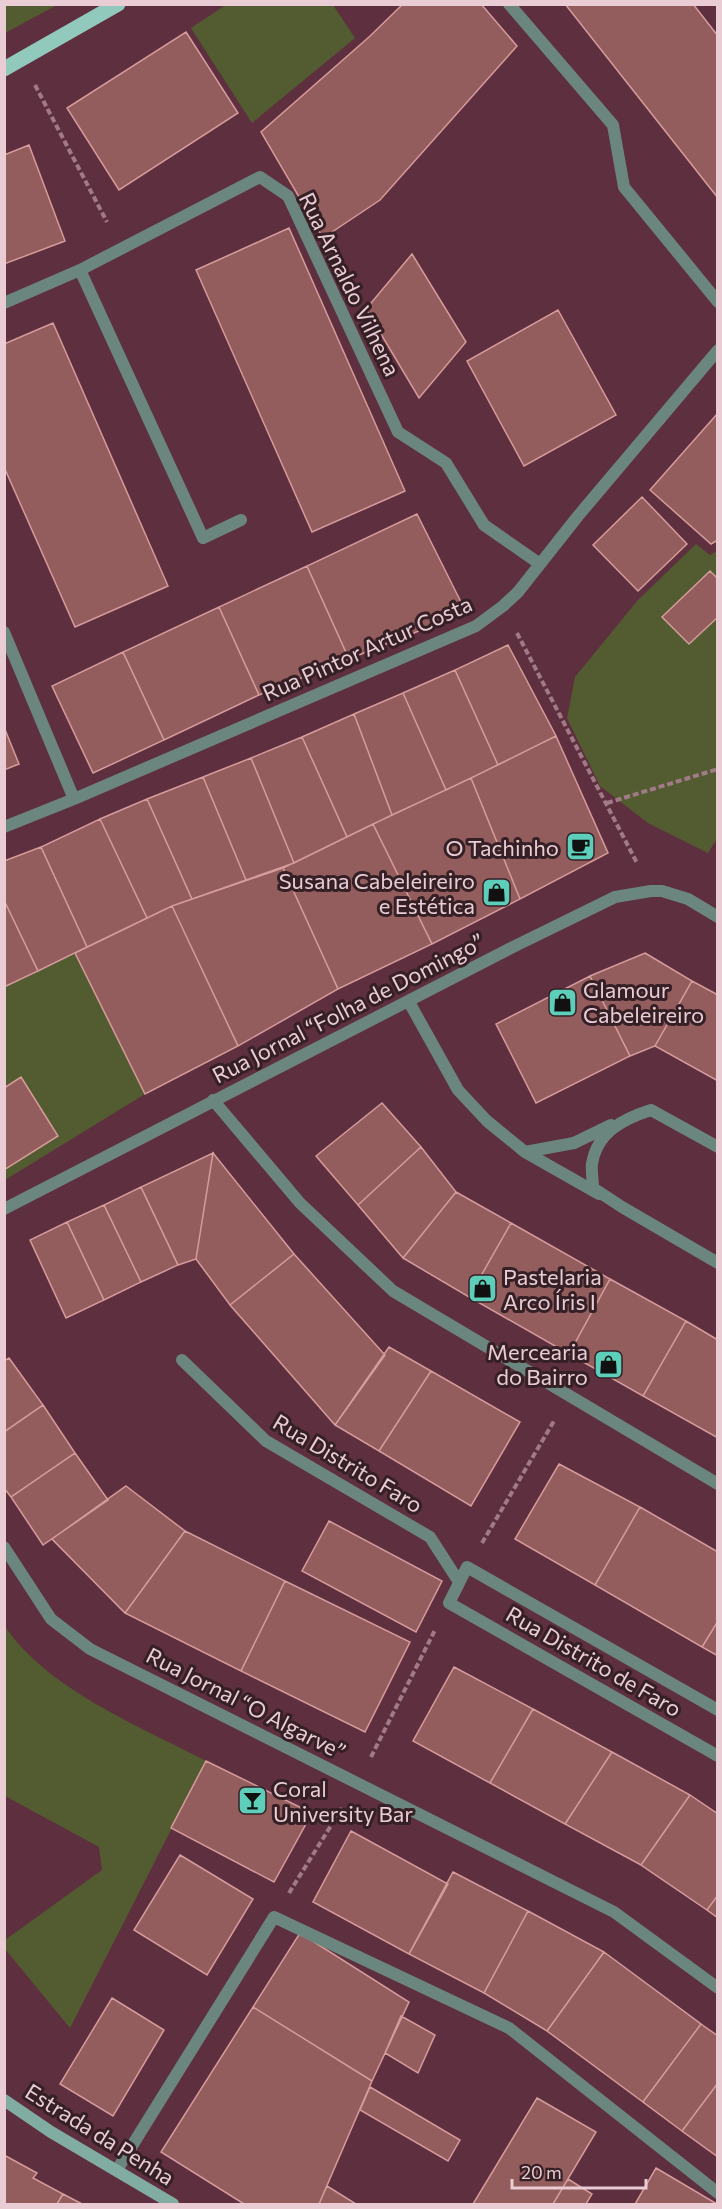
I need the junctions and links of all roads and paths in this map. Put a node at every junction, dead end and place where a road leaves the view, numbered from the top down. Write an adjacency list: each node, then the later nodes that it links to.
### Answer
1 (118, 4): 3 (main road)
2 (509, 4): 7 (street)
3 (21, 59): 4 (main road); 5 (path)
4 (4, 69)
5 (121, 249): 6 (street, Rua Arnaldo Vilhena); 11 (street, Rua Arnaldo Vilhena)
6 (80, 270): 8 (street, Rua Arnaldo Vilhena); 10 (street)
7 (717, 302)
8 (4, 303)
9 (717, 350): 11 (street, Rua Pintor Artur Costa)
10 (241, 520)
11 (540, 564): 12 (street, Rua Pintor Artur Costa)
12 (503, 606): 15 (street, Rua Pintor Artur Costa); 16 (path)
13 (4, 632): 15 (street)
14 (717, 769): 16 (path)
15 (74, 800): 17 (street, Rua Pintor Artur Costa)
16 (607, 803): 18 (path)
17 (4, 827)
18 (651, 891): 19 (street, Rua Jornal “Folha de Domingo”); 20 (street, Rua Jornal “Folha de Domingo”)
19 (717, 917)
20 (409, 1002): 21 (street, Rua Jornal “Folha de Domingo”); 24 (street)
21 (213, 1100): 26 (street, Rua Jornal “Folha de Domingo”); 29 (street)
22 (626, 1118): 23 (street); 24 (street); 25 (street)
23 (717, 1147)
24 (525, 1152): 25 (street)
25 (622, 1207): 27 (street)
26 (4, 1209)
27 (717, 1263)
28 (182, 1360): 33 (street, Rua Distrito Faro)
29 (569, 1395): 30 (street); 32 (path)
30 (717, 1484)
31 (4, 1548): 36 (street, Rua Jornal “O Algarve”)
32 (467, 1567): 33 (street); 34 (street, Rua Distrito de Faro)
33 (459, 1582): 35 (street, Rua Distrito de Faro)
34 (717, 1710)
35 (717, 1756)
36 (717, 1988)
37 (4, 2100): 38 (street, Estrada da Penha)
38 (117, 2170): 39 (street); 40 (street, Estrada da Penha)
39 (717, 2193)
40 (173, 2205)

